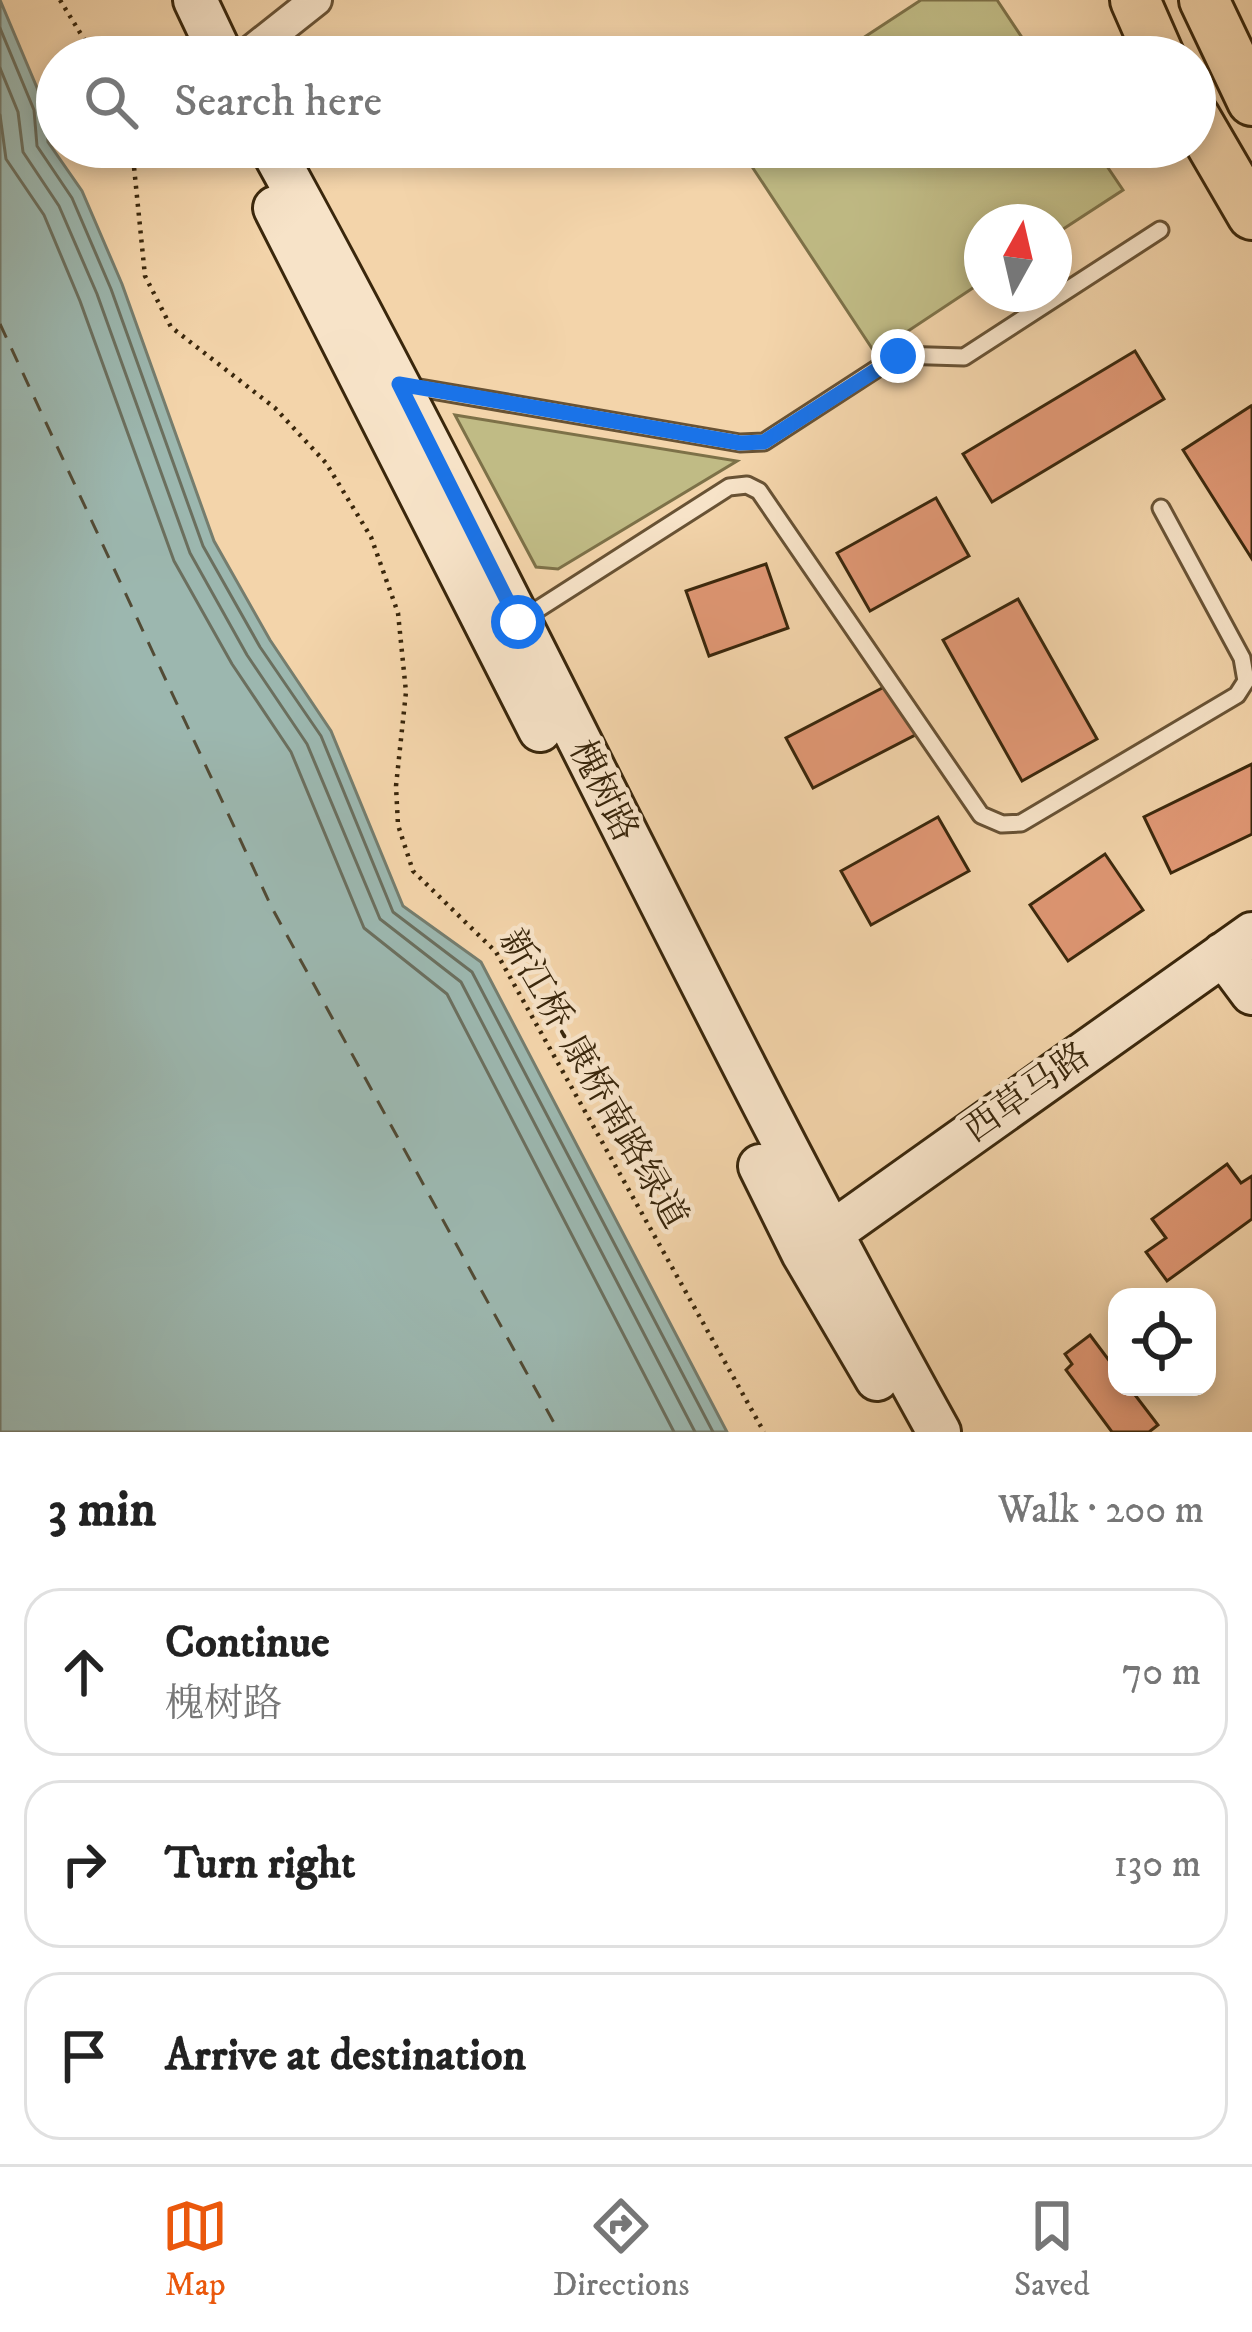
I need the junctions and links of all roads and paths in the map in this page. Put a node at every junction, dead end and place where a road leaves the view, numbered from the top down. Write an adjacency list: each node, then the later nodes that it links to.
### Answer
1 (60, 0): 7 (path)
2 (177, 0): 8 (main road)
3 (195, 0): 9 (main road)
4 (316, 0): 10 (street)
5 (1135, 0): 11 (main road)
6 (1204, 0): 12 (main road)
7 (82, 36)
8 (194, 36)
9 (212, 36)
10 (271, 36)
11 (1151, 36)
12 (1252, 101)
13 (1216, 153): 17 (main road)
14 (134, 168): 25 (path, 新江桥-康桥南路绿道)
15 (256, 168): 24 (main road, 槐树路)
16 (282, 168): 19 (main road, 槐树路)
17 (1252, 215)
18 (1160, 230): 19 (lane)
19 (399, 384): 21 (main road, 槐树路)
20 (1161, 508): 21 (lane)
21 (518, 622): 24 (main road, 槐树路)
22 (1238, 944): 23 (main road); 24 (main road, 西草马路)
23 (1252, 993)
24 (816, 1244): 26 (main road, 槐树路); 27 (main road, 槐树路)
25 (764, 1432)
26 (908, 1432)
27 (939, 1432)

